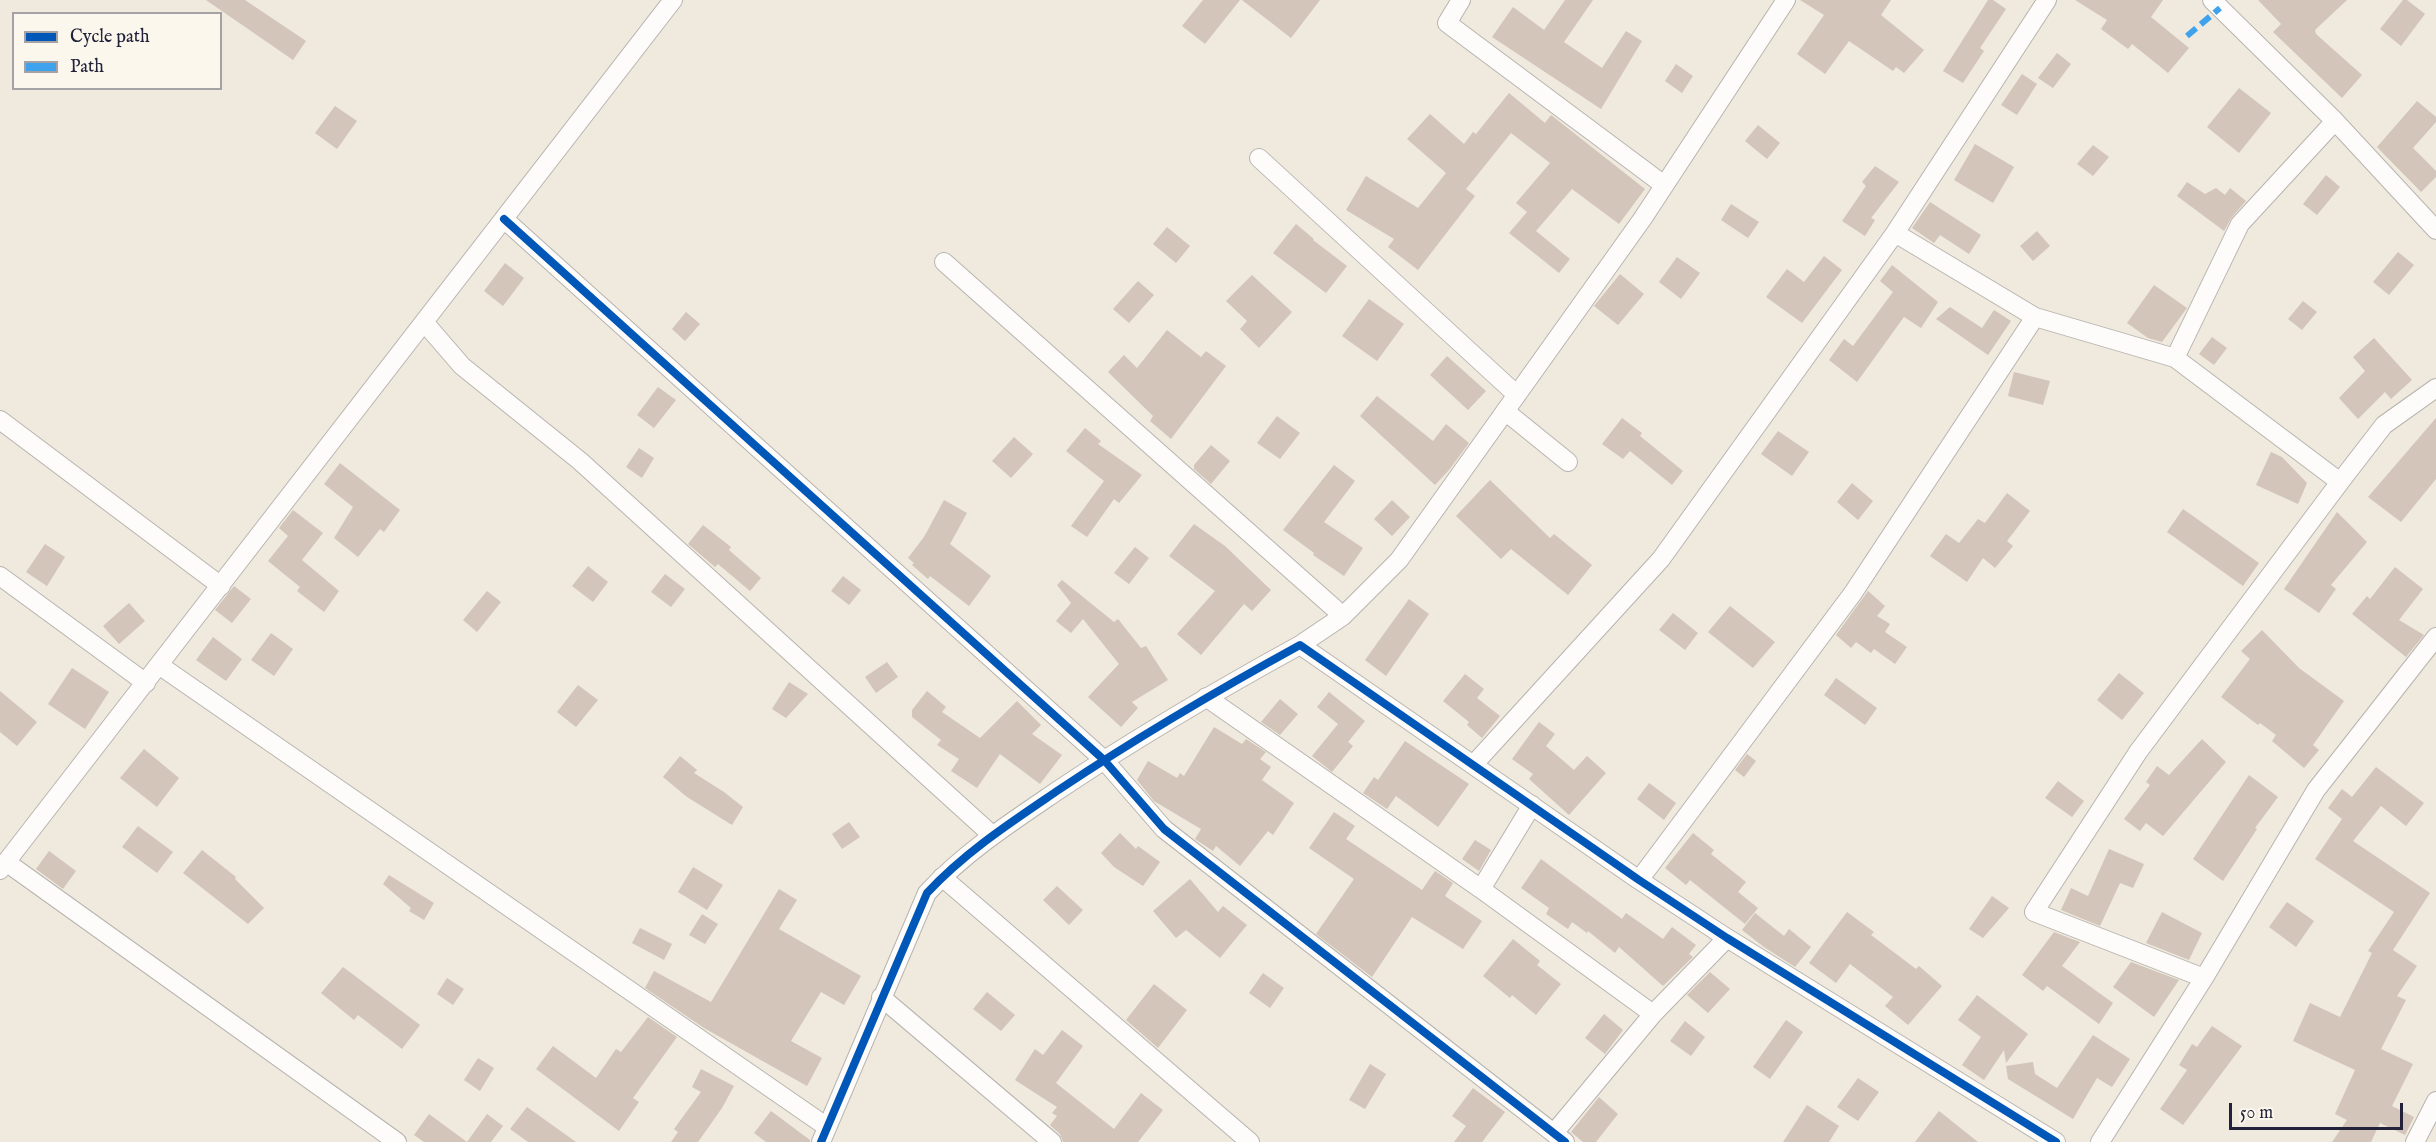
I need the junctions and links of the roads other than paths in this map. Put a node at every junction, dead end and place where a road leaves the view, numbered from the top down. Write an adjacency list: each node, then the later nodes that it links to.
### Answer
1 (673, 0): 9 (street)
2 (1461, 0): 8 (street)
3 (1786, 0): 8 (street)
4 (2047, 0): 11 (street)
5 (2212, 0): 6 (street)
6 (2335, 121): 10 (street); 15 (street)
7 (1260, 158): 17 (street)
8 (1664, 186): 17 (street)
9 (504, 219): 14 (street); 30 (street)
10 (2436, 230)
11 (1895, 233): 13 (street); 31 (street)
12 (944, 262): 24 (street)
13 (2035, 316): 15 (street); 36 (street)
14 (424, 322): 23 (street); 33 (street)
15 (2175, 358): 21 (street)
16 (2436, 388): 21 (street)
17 (1517, 395): 18 (street)
18 (1505, 411): 20 (street); 24 (street)
19 (0, 420): 23 (street)
20 (1568, 462)
21 (2340, 482): 39 (street)
22 (0, 576): 28 (street)
23 (221, 586): 27 (street)
24 (1343, 616): 26 (street)
25 (2436, 637): 39 (street)
26 (1300, 645): 29 (street); 31 (street)
27 (159, 665): 28 (street); 43 (street)
28 (146, 683): 34 (street)
29 (1206, 697): 30 (street); 37 (street)
30 (1104, 760): 33 (street); 44 (street)
31 (1474, 764): 32 (street)
32 (1532, 805): 36 (street); 37 (street)
33 (992, 835): 35 (street)
34 (3, 866): 45 (street)
35 (942, 877): 40 (street); 47 (street)
36 (1639, 880): 38 (street)
37 (1481, 888): 41 (street)
38 (1727, 938): 41 (street); 48 (street)
39 (2204, 978): 49 (street)
40 (881, 997): 43 (street); 46 (street)
41 (1653, 1014): 44 (street)
42 (2436, 1101): 50 (street)
43 (824, 1135)
44 (1559, 1138)
45 (397, 1142)
46 (1052, 1142)
47 (1250, 1142)
48 (2056, 1142)
49 (2100, 1142)
50 (2415, 1142)

